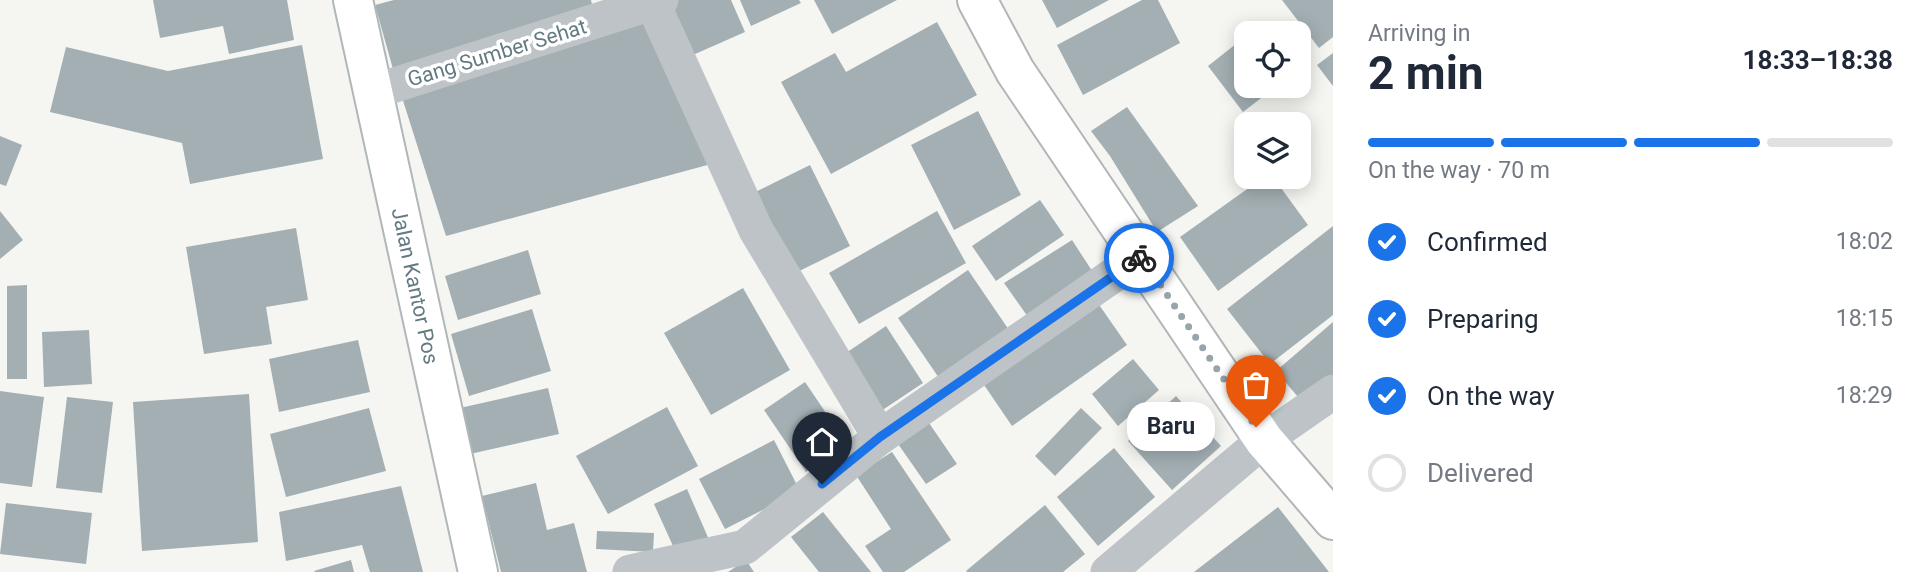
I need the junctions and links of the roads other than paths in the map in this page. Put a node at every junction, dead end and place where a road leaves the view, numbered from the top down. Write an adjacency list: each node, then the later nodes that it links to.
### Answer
1 (354, 0): 4 (main road, Jalan Kantor Pos)
2 (977, 0): 5 (main road)
3 (657, 2): 4 (street, Gang Sumber Sehat); 7 (street)
4 (373, 92): 10 (main road, Jalan Kantor Pos)
5 (1141, 256): 7 (street); 8 (main road)
6 (1333, 392): 8 (street)
7 (880, 437): 11 (street)
8 (1265, 440): 9 (main road); 12 (street)
9 (1333, 520)
10 (478, 572)
11 (630, 572)
12 (1108, 572)

